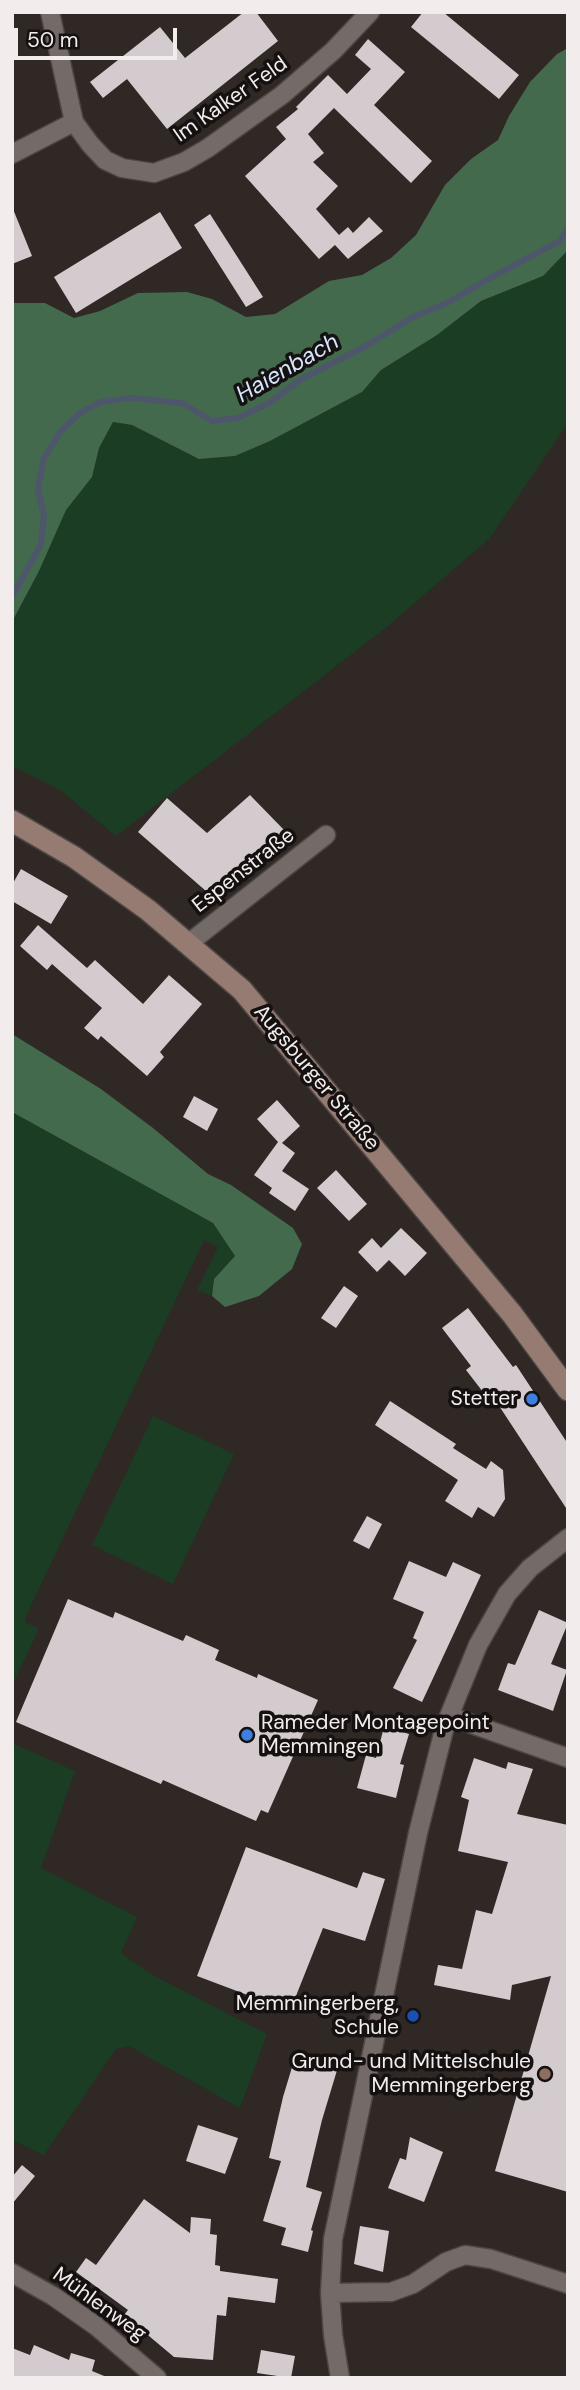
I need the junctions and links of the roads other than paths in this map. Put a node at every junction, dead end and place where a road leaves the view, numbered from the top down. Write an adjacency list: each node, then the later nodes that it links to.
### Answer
1 (50, 12): 3 (street, Im Kalker Feld)
2 (370, 12): 3 (street, Im Kalker Feld)
3 (74, 122): 4 (street)
4 (12, 155)
5 (12, 821): 7 (street, Augsburger Straße)
6 (327, 835): 7 (street, Espenstraße)
7 (190, 943): 8 (street, Augsburger Straße)
8 (568, 1390)
9 (568, 1538): 10 (street)
10 (449, 1716): 11 (street); 14 (street)
11 (568, 1759)
12 (12, 2273): 15 (street, Mühlenweg)
13 (568, 2284): 14 (street)
14 (330, 2293): 16 (street)
15 (156, 2378)
16 (340, 2378)

